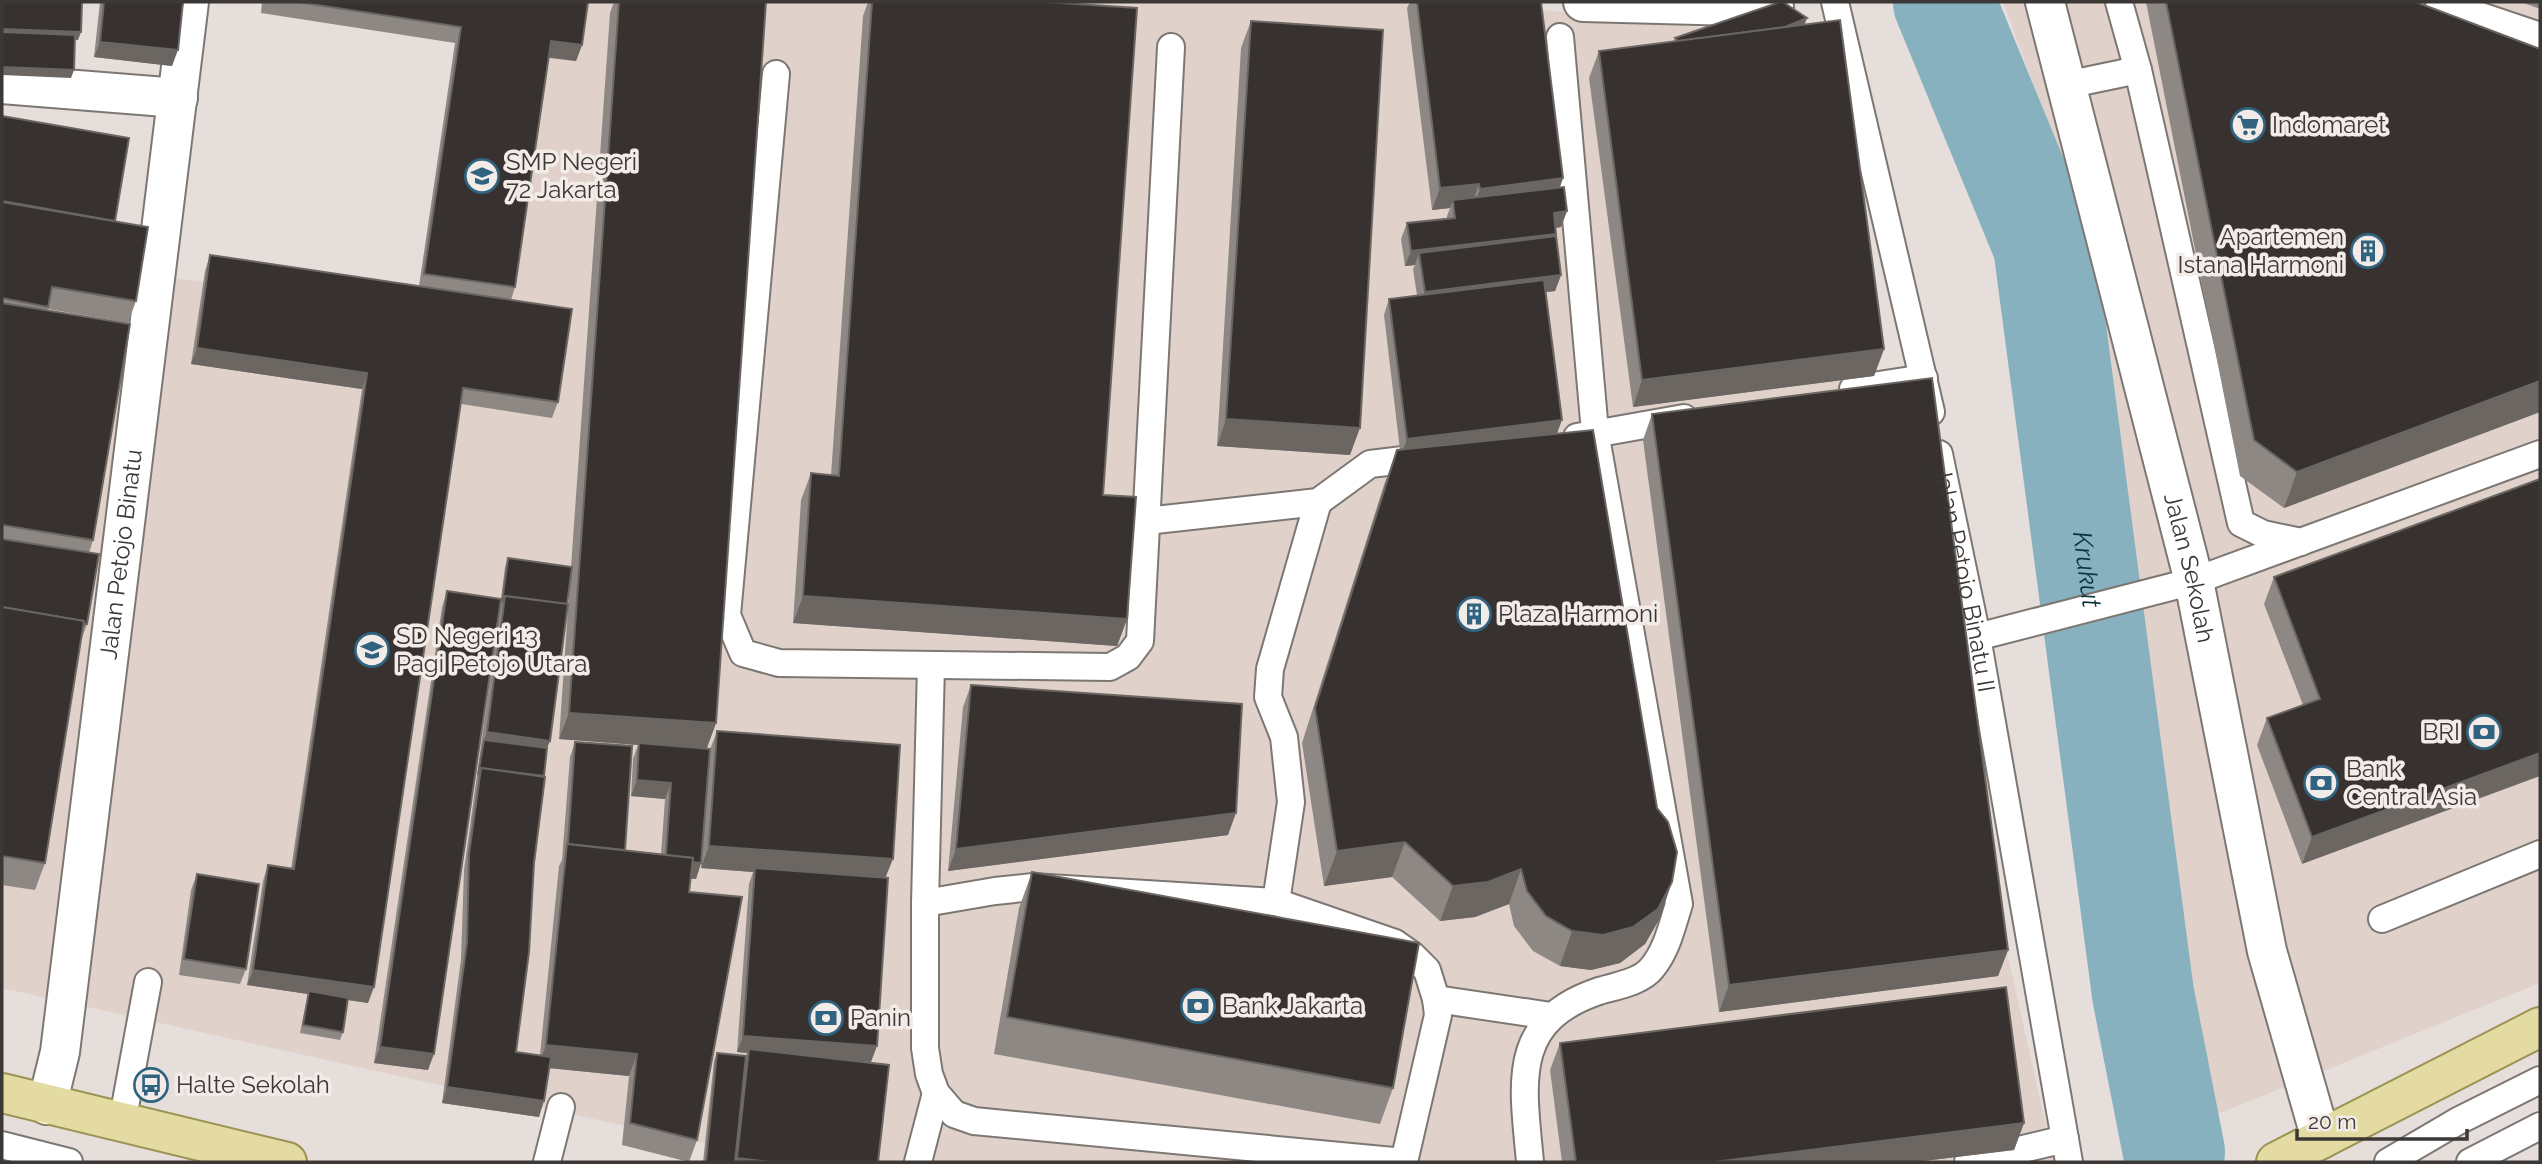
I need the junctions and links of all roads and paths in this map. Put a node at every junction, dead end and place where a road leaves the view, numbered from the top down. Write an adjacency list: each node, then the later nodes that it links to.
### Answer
1 (189, 2): 15 (street, Jalan Petojo Binatu)
2 (1583, 2): 7 (street)
3 (1835, 2): 16 (lane, Jalan Petojo Binatu II)
4 (2045, 2): 14 (street, Jalan Sekolah)
5 (2119, 2): 11 (lane)
6 (2439, 2): 8 (lane)
7 (1774, 7)
8 (2540, 36)
9 (1560, 37): 19 (lane)
10 (1171, 47): 24 (lane)
11 (2138, 70): 14 (lane); 25 (lane)
12 (776, 74): 28 (lane)
13 (2, 84): 15 (street)
14 (2066, 85): 26 (street, Jalan Sekolah)
15 (178, 98): 40 (street, Jalan Petojo Binatu)
16 (1924, 378): 17 (lane); 27 (lane, Jalan Petojo Binatu II)
17 (1828, 394)
18 (1704, 414): 19 (lane)
19 (1595, 432): 20 (lane); 35 (lane)
20 (1554, 440)
21 (1449, 454): 23 (lane)
22 (2540, 454): 25 (lane)
23 (1318, 502): 24 (lane); 30 (lane)
24 (1146, 521): 28 (lane)
25 (2301, 542): 26 (lane)
26 (2190, 582): 27 (lane); 44 (street, Jalan Sekolah)
27 (1986, 634): 46 (lane, Jalan Petojo Binatu II)
28 (931, 664): 31 (lane)
29 (2540, 853): 32 (lane)
30 (1276, 902): 31 (lane); 34 (lane)
31 (925, 903): 39 (lane)
32 (2382, 919)
33 (149, 982): 42 (lane)
34 (1436, 999): 35 (lane); 51 (lane)
35 (1551, 1016): 52 (lane)
36 (2540, 1027): 44 (main road)
37 (2540, 1080): 55 (lane)
38 (2, 1093): 40 (main road)
39 (936, 1093): 50 (lane); 51 (lane)
40 (47, 1105): 42 (main road)
41 (561, 1107): 49 (lane)
42 (122, 1123): 48 (main road)
43 (2540, 1126): 56 (lane)
44 (2321, 1139): 54 (main road)
45 (2, 1145): 47 (lane)
46 (2067, 1151): 53 (lane)
47 (69, 1162)
48 (287, 1162)
49 (547, 1162)
50 (918, 1162)
51 (1404, 1162)
52 (1530, 1162)
53 (1968, 1162)
54 (2276, 1162)
55 (2388, 1162)
56 (2470, 1162)

